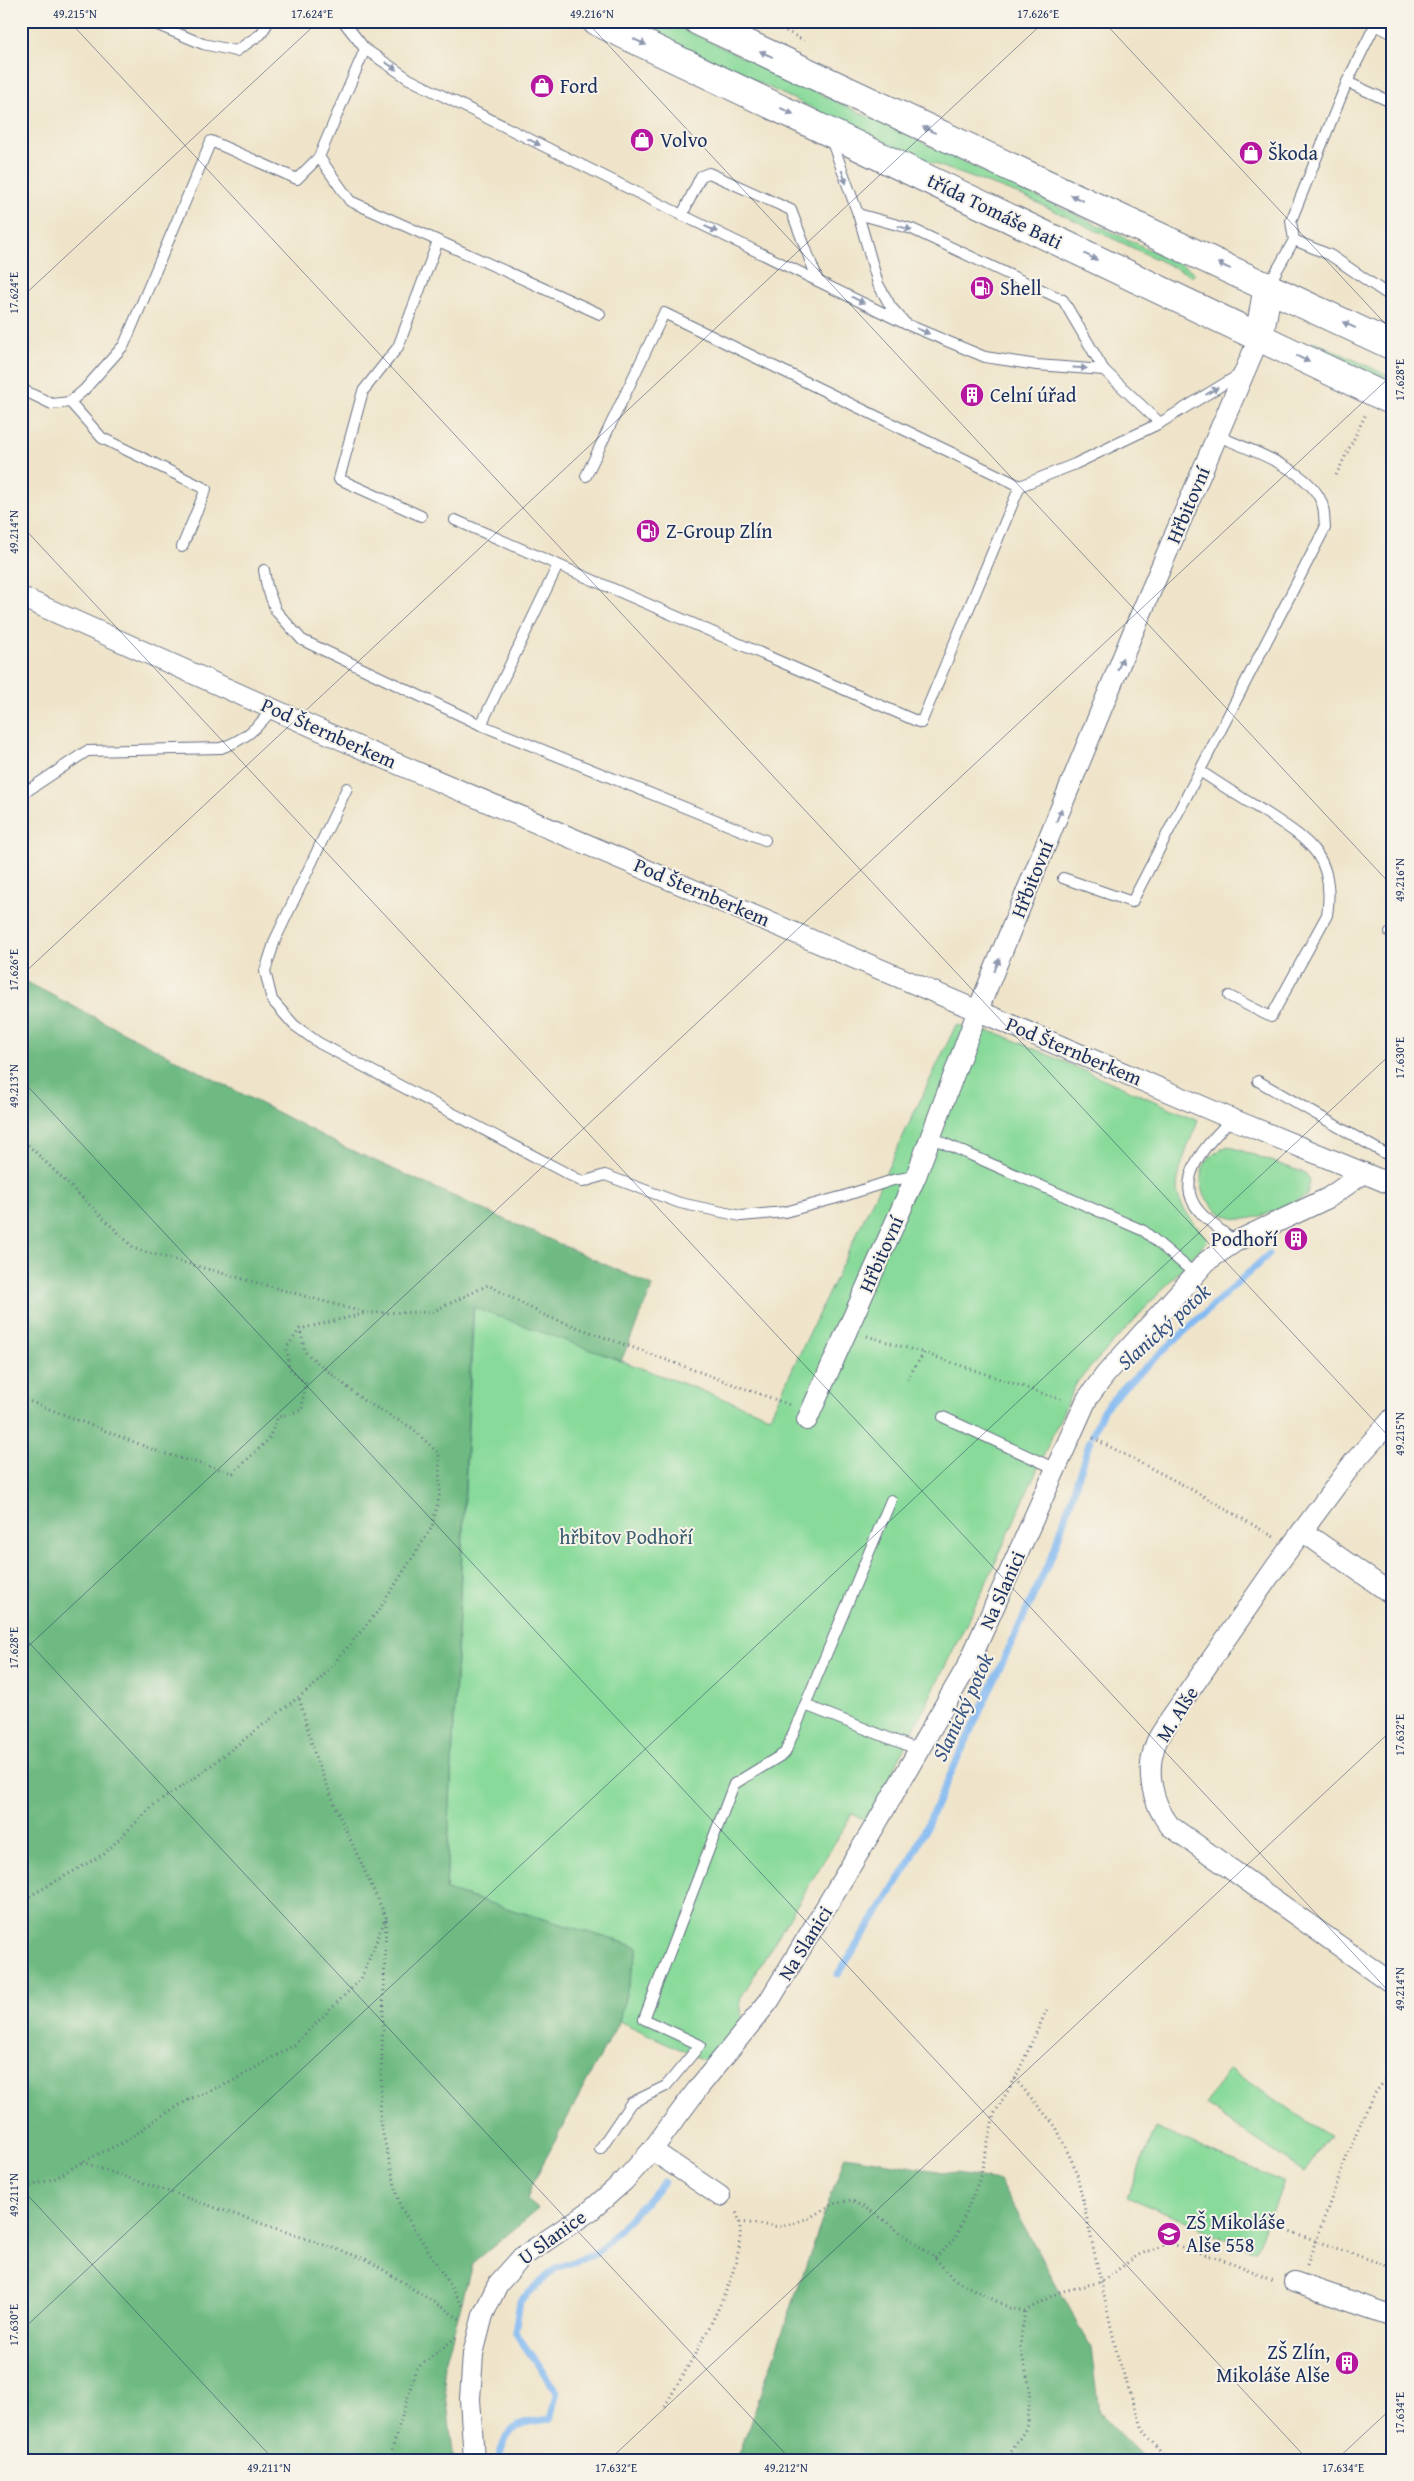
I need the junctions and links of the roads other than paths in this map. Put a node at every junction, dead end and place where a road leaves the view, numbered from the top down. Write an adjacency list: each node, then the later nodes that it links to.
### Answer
1 (148, 21): 2 (lane)
2 (269, 21)
3 (343, 21): 8 (lane)
4 (596, 21): 11 (main road, třída Tomáše Bati, one-way to 11)
5 (698, 21): 18 (main road, one-way to 5)
6 (1372, 23): 7 (lane); 9 (lane)
7 (1393, 34)
8 (364, 49): 12 (lane); 14 (lane, one-way to 14)
9 (1347, 82): 10 (lane); 16 (lane)
10 (1393, 103)
11 (828, 131): 13 (lane, one-way to 13); 22 (main road, třída Tomáše Bati, one-way to 22)
12 (319, 157): 15 (lane); 28 (lane)
13 (858, 214): 21 (lane); 24 (lane, one-way to 24)
14 (682, 215): 17 (lane, one-way to 17); 17 (lane)
15 (438, 240): 20 (lane); 33 (lane)
16 (1294, 240): 18 (lane); 19 (lane)
17 (818, 281): 21 (lane, one-way to 21)
18 (1268, 286): 22 (main road); 23 (main road, one-way to 18)
19 (1393, 298)
20 (600, 314)
21 (906, 324): 24 (lane, one-way to 24)
22 (1260, 338): 25 (street, Hřbitovní); 27 (main road, třída Tomáše Bati, one-way to 27)
23 (1393, 346)
24 (1104, 370): 29 (lane)
25 (1245, 371): 29 (lane, one-way to 25); 30 (street, Hřbitovní)
26 (21, 389): 28 (lane)
27 (1393, 401)
28 (70, 402): 35 (lane)
29 (1160, 423): 32 (lane)
30 (1218, 436): 41 (lane); 47 (street, Hřbitovní, one-way to 30)
31 (586, 476): 32 (lane)
32 (1020, 486): 36 (lane)
33 (420, 516)
34 (455, 520): 36 (lane)
35 (182, 547)
36 (558, 565): 40 (lane)
37 (264, 570): 40 (lane)
38 (21, 596): 39 (street, Pod Šternberkem)
39 (273, 708): 43 (lane); 47 (street, Pod Šternberkem)
40 (481, 725): 44 (lane)
41 (1200, 771): 45 (lane); 46 (lane)
42 (348, 788): 53 (lane)
43 (21, 795)
44 (765, 840)
45 (1063, 878)
46 (1229, 996)
47 (978, 1010): 49 (street, Pod Šternberkem); 50 (street, Hřbitovní)
48 (1258, 1080): 51 (lane)
49 (1232, 1119): 52 (street, Pod Šternberkem); 55 (lane)
50 (932, 1138): 53 (street, Hřbitovní); 56 (lane)
51 (1393, 1158)
52 (1364, 1173): 54 (street, Pod Šternberkem); 55 (street, Na Slanici)
53 (916, 1176): 57 (street, Hřbitovní)
54 (1389, 1183)
55 (1235, 1242): 56 (street, Na Slanici)
56 (1195, 1274): 60 (street, Na Slanici)
57 (808, 1416)
58 (943, 1417): 60 (lane)
59 (1393, 1418): 62 (street, M. Alše)
60 (1056, 1469): 65 (street, Na Slanici)
61 (891, 1500): 64 (lane)
62 (1302, 1531): 63 (street); 66 (street, M. Alše)
63 (1393, 1595)
64 (805, 1705): 65 (lane); 67 (lane)
65 (919, 1750): 68 (street, Na Slanici)
66 (1393, 1984)
67 (600, 2149)
68 (652, 2150): 69 (street); 72 (street, U Slanice)
69 (720, 2196)
70 (1294, 2282): 71 (street)
71 (1393, 2316)
72 (474, 2460)

